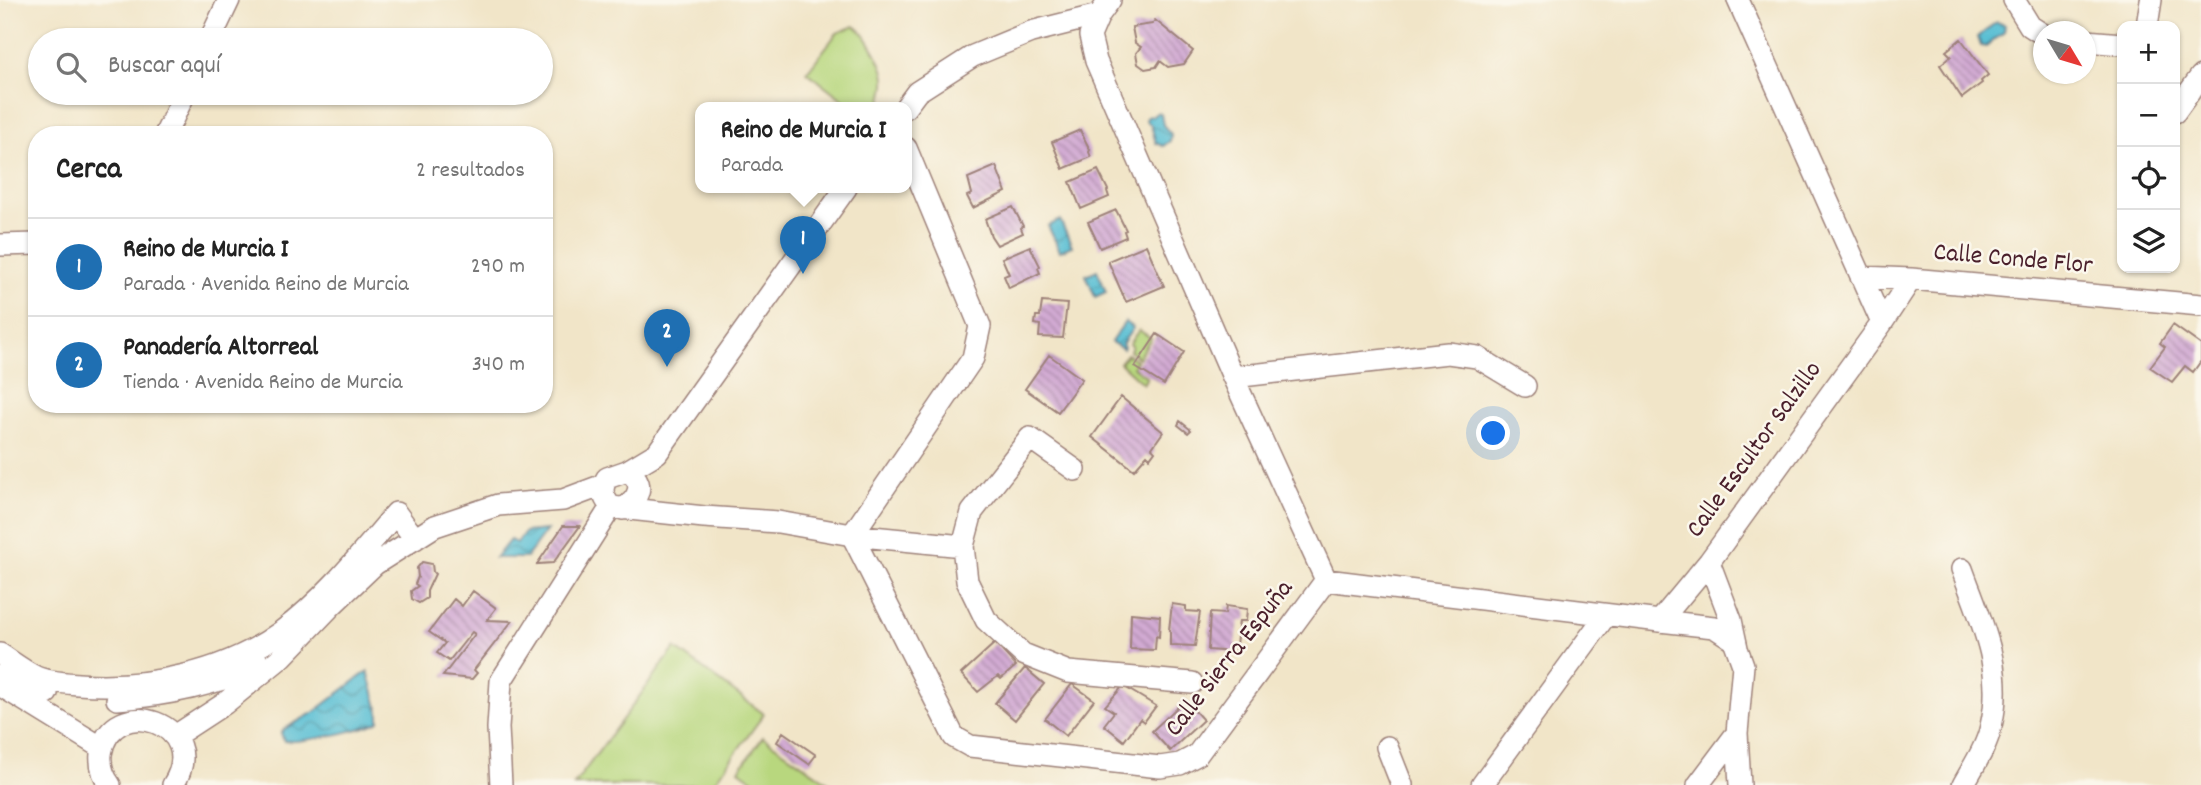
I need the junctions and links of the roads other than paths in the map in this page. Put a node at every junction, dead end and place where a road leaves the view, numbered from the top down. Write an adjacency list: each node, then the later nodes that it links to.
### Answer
1 (229, 0): 7 (street)
2 (1738, 0): 20 (street)
3 (2014, 0): 8 (street)
4 (2151, 0): 6 (street)
5 (1105, 7): 12 (street); 24 (street, Calle Sierra Espuña)
6 (2148, 21)
7 (216, 28)
8 (2033, 29)
9 (2096, 42): 10 (street)
10 (2117, 44)
11 (2201, 76): 14 (street)
12 (910, 102)
13 (179, 105): 15 (street)
14 (2180, 105)
15 (169, 126)
16 (913, 177): 30 (street)
17 (842, 193): 27 (street)
18 (28, 244): 19 (street)
19 (0, 245)
20 (1861, 277): 21 (street, Calle Conde Flor); 23 (street)
21 (1911, 279): 22 (street, Calle Conde Flor); 23 (street, Calle Escultor Salzillo)
22 (2201, 305)
23 (1882, 323): 33 (street, Calle Escultor Salzillo)
24 (1233, 377): 25 (street); 35 (street, Calle Sierra Espuña)
25 (1524, 386)
26 (1075, 470): 32 (street)
27 (633, 476): 28 (street); 29 (street)
28 (603, 485): 29 (street); 31 (street)
29 (617, 508): 30 (street); 50 (street)
30 (852, 536): 32 (street); 35 (street, Calle Sierra Espuña)
31 (415, 539): 39 (street); 40 (street)
32 (963, 546): 42 (street)
33 (1709, 562): 37 (street, Calle Escultor Salzillo); 38 (street)
34 (1962, 569): 55 (street)
35 (1326, 580): 36 (street)
36 (1606, 615): 37 (street); 52 (street)
37 (1660, 621): 38 (street)
38 (1737, 650): 44 (street)
39 (0, 654)
40 (283, 656): 41 (street); 45 (street)
41 (0, 676)
42 (1192, 683)
43 (0, 685): 47 (street)
44 (1737, 733): 53 (street); 54 (street)
45 (175, 736): 47 (street); 49 (street)
46 (1387, 747): 51 (street)
47 (102, 748): 48 (street)
48 (110, 785)
49 (173, 785)
50 (501, 785)
51 (1402, 785)
52 (1482, 785)
53 (1698, 785)
54 (1740, 785)
55 (1964, 785)

